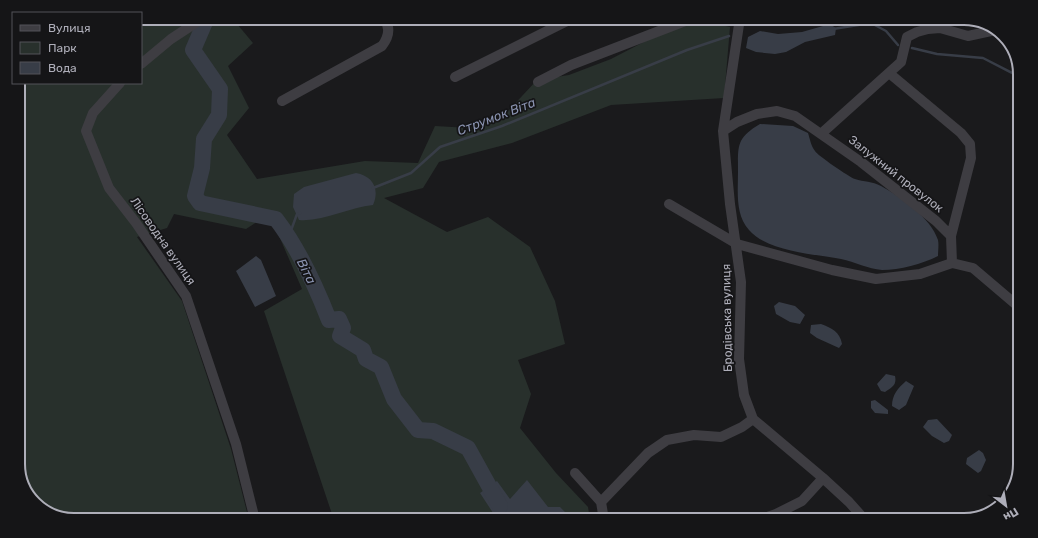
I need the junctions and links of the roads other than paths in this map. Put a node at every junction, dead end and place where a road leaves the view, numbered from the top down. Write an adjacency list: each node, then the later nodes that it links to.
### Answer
1 (193, 25): 7 (street)
2 (387, 25): 12 (street)
3 (559, 25): 9 (street)
4 (675, 25): 10 (street)
5 (739, 25): 13 (street, Бродівська вулиця)
6 (989, 32): 8 (street)
7 (142, 63)
8 (889, 73): 14 (street); 16 (street)
9 (455, 77)
10 (538, 82)
11 (119, 84): 24 (street, Лісоводна вулиця)
12 (282, 101)
13 (723, 131): 14 (street, Залужний провулок); 17 (street, Бродівська вулиця)
14 (822, 133): 16 (street, Залужний провулок)
15 (669, 204): 17 (street)
16 (951, 236): 18 (street)
17 (737, 244): 18 (street); 20 (street, Бродівська вулиця)
18 (952, 263): 19 (street)
19 (1013, 302)
20 (753, 418): 22 (street, Бродівська вулиця); 23 (street)
21 (575, 473): 23 (street)
22 (823, 478): 26 (street); 27 (street, Бродівська вулиця)
23 (601, 502): 25 (street)
24 (253, 513)
25 (603, 513)
26 (778, 513)
27 (859, 513)

